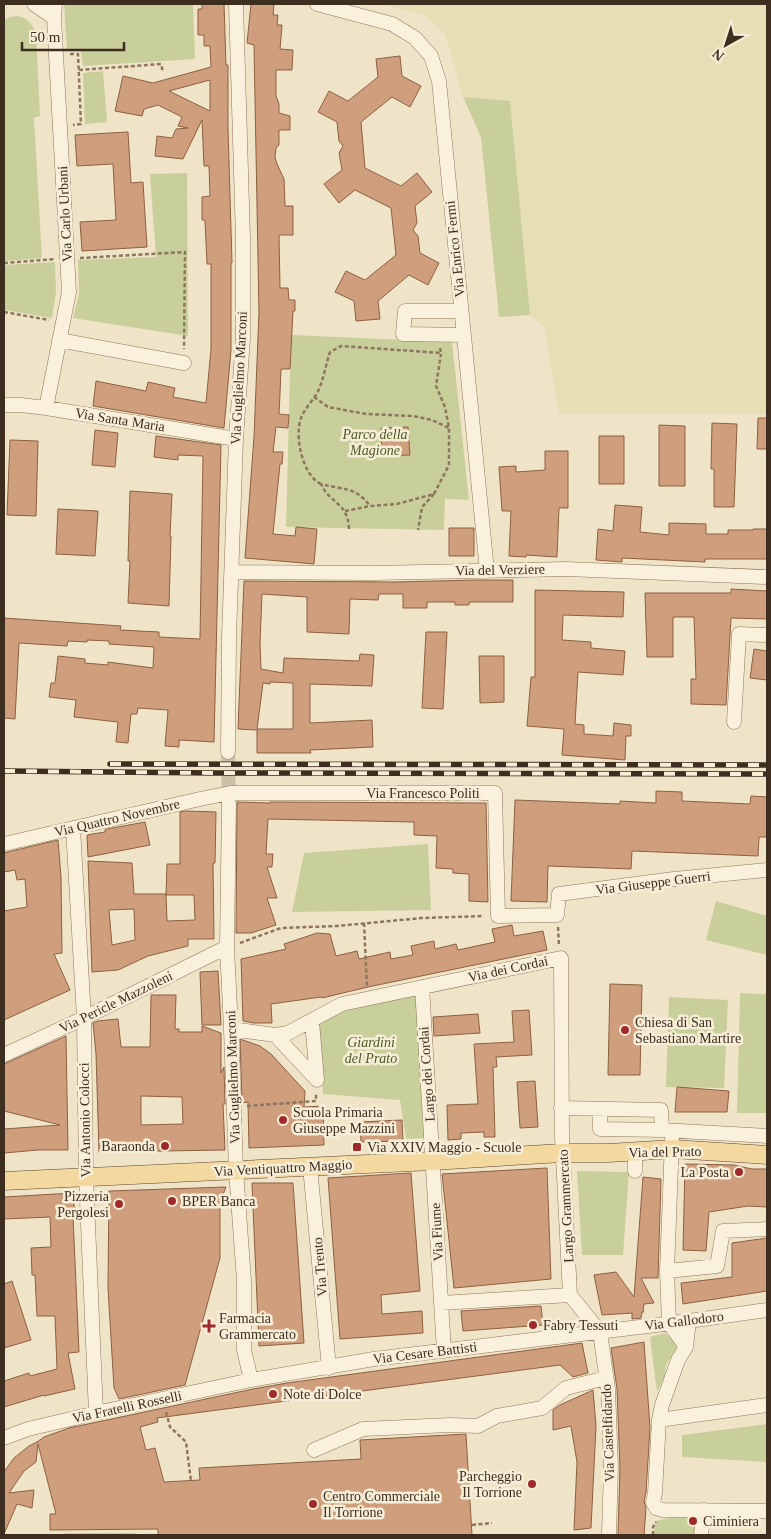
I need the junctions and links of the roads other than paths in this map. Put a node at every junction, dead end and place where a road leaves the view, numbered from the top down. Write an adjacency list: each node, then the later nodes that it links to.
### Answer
1 (34, 4): 4 (street, Via Carlo Urbani)
2 (236, 4): 11 (street, Via Guglielmo Marconi)
3 (317, 4): 5 (street, Via Enrico Fermi)
4 (54, 11): 7 (street, Via Carlo Urbani)
5 (462, 311): 6 (street, Via Enrico Fermi); 6 (street)
6 (464, 335): 12 (street, Via Enrico Fermi)
7 (59, 340): 8 (street); 10 (street, Via Carlo Urbani)
8 (184, 363)
9 (4, 405): 10 (street, Via Santa Maria)
10 (46, 408): 11 (street, Via Santa Maria)
11 (236, 439): 13 (street, Via Guglielmo Marconi)
12 (486, 571): 13 (street, Via del Verziere); 14 (street, Via del Verziere)
13 (232, 572): 17 (street, Via Guglielmo Marconi)
14 (767, 577)
15 (767, 635): 16 (street)
16 (734, 722)
17 (228, 752)
18 (230, 798): 19 (street, Via Quattro Novembre); 22 (street, Via Francesco Politi); 23 (street, Via Guglielmo Marconi)
19 (73, 828): 20 (street, Via Quattro Novembre); 25 (street, Via Antonio Colocci)
20 (4, 844)
21 (767, 870): 22 (street, Via Giuseppe Guerri)
22 (556, 915)
23 (227, 947): 25 (street, Via Pericle Mazzoleni); 27 (street, Via Guglielmo Marconi)
24 (422, 987): 26 (street, Via dei Cordai); 30 (street, Via dei Cordai); 38 (street, Largo dei Cordai)
25 (84, 1018): 29 (street, Via Pericle Mazzoleni); 42 (street, Via Antonio Colocci)
26 (312, 1020): 28 (street, Via dei Cordai); 28 (street)
27 (231, 1029): 28 (street, Via dei Cordai); 40 (street, Via Guglielmo Marconi)
28 (275, 1035)
29 (4, 1055)
30 (561, 1108): 31 (street); 36 (street, Largo Grammercato)
31 (600, 1109): 32 (street); 32 (street)
32 (667, 1131): 33 (street); 34 (street)
33 (767, 1136)
34 (673, 1149): 35 (main road, Via del Prato); 37 (main road, Via del Prato); 45 (street)
35 (635, 1152): 36 (main road, Via del Prato); 41 (street)
36 (562, 1153): 38 (main road, Via Ventiquattro Maggio); 46 (street, Largo Grammercato)
37 (767, 1155)
38 (433, 1161): 39 (main road, Via Ventiquattro Maggio); 47 (street, Via Fiume)
39 (310, 1166): 40 (main road, Via Ventiquattro Maggio); 54 (street, Via Trento)
40 (236, 1170): 42 (main road, Via Ventiquattro Maggio); 56 (street, Via Guglielmo Marconi)
41 (635, 1171)
42 (86, 1177): 43 (main road, Via Ventiquattro Maggio); 58 (street, Via Antonio Colocci)
43 (4, 1181)
44 (767, 1229): 45 (street)
45 (667, 1272): 50 (street)
46 (570, 1295): 47 (street); 51 (street)
47 (441, 1303): 53 (street, Via Fiume)
48 (767, 1310): 49 (street, Via Gallodoro)
49 (689, 1321): 50 (street, Via Gallodoro); 52 (street)
50 (669, 1323): 51 (street, Via Gallodoro); 52 (street)
51 (600, 1332): 53 (street, Via Cesare Battisti); 55 (street, Via Castelfidardo)
52 (686, 1347): 59 (street)
53 (444, 1350): 54 (street, Via Cesare Battisti)
54 (329, 1368): 56 (street, Via Cesare Battisti)
55 (606, 1378): 61 (street); 64 (street, Via Castelfidardo)
56 (251, 1380): 58 (street, Via Fratelli Rosselli)
57 (767, 1405): 59 (street)
58 (96, 1413): 60 (street, Via Fratelli Rosselli)
59 (659, 1420): 62 (street)
60 (4, 1438)
61 (314, 1450)
62 (704, 1510): 63 (street); 65 (street)
63 (767, 1511)
64 (609, 1535)
65 (701, 1535)

